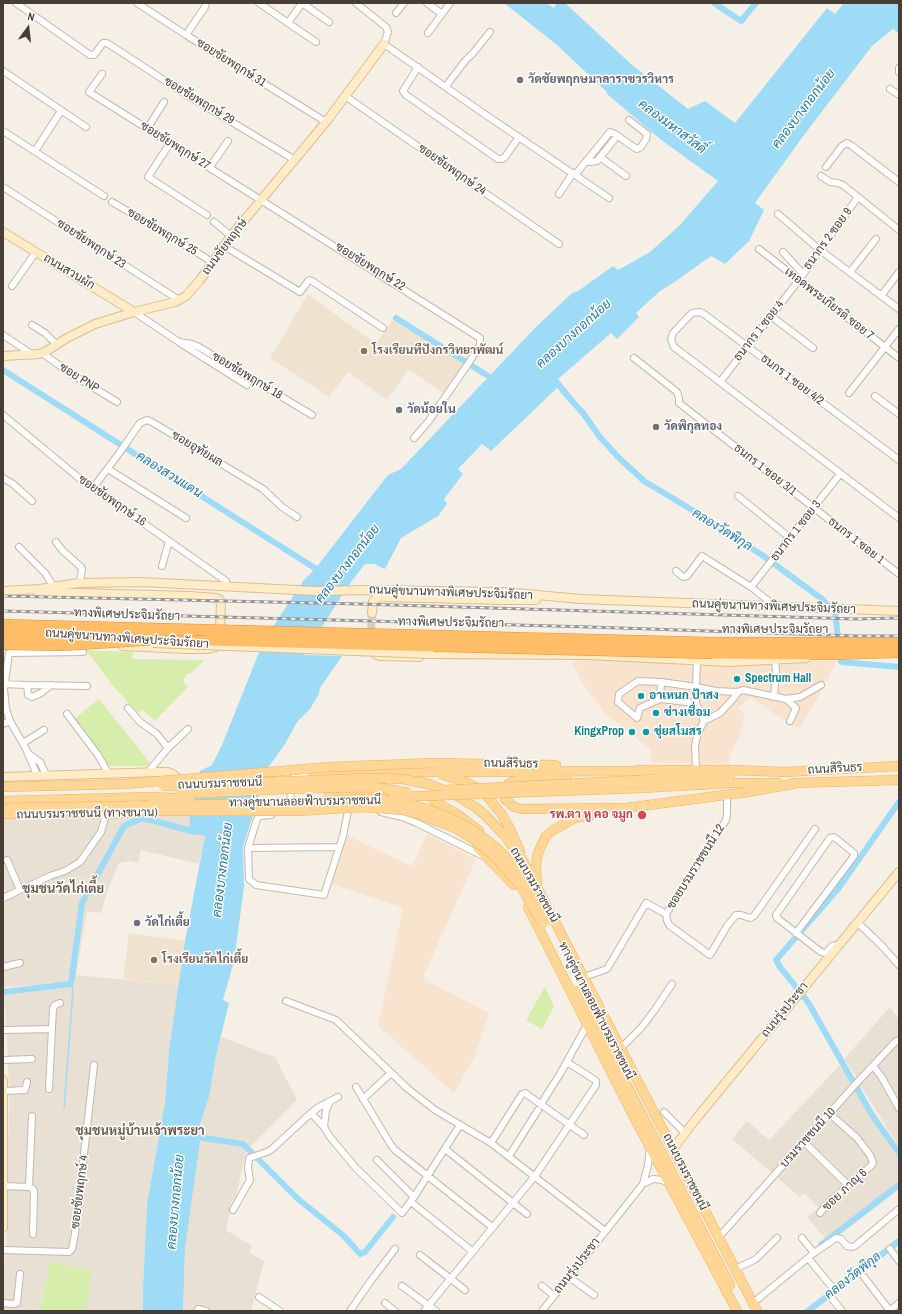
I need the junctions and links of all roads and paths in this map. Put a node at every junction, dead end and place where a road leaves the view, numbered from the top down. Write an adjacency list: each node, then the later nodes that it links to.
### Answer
1 (16, 3): 41 (street, ซอยชัยพฤกษ์ 29)
2 (137, 3): 16 (street, ซอยชัยพฤกษ์ 31)
3 (206, 3): 16 (street)
4 (259, 3): 13 (street)
5 (302, 3): 12 (street); 13 (street)
6 (356, 3): 18 (street)
7 (404, 3): 10 (street)
8 (427, 3): 11 (street)
9 (450, 3): 11 (street)
10 (396, 13)
11 (442, 14): 15 (street)
12 (329, 22)
13 (288, 23): 17 (street)
14 (490, 32): 24 (street)
15 (428, 33)
16 (186, 35): 31 (street, ซอยชัยพฤกษ์ 31)
17 (316, 42)
18 (384, 44): 19 (street); 27 (main road, ถนนชัยพฤกษ์)
19 (418, 67): 24 (street); 35 (street)
20 (899, 68): 22 (street)
21 (3, 71): 29 (street)
22 (899, 72)
23 (102, 74): 33 (street, ซอยชัยพฤกษ์ 27)
24 (446, 86): 35 (street)
25 (890, 89): 26 (street)
26 (899, 94)
27 (345, 96): 31 (main road, ถนนชัยพฤกษ์); 63 (street, ซอยชัยพฤกษ์ 24)
28 (164, 102): 33 (street)
29 (61, 111): 32 (street); 39 (street)
30 (629, 120): 42 (street)
31 (326, 122): 41 (main road, ถนนชัยพฤกษ์)
32 (86, 127)
33 (148, 129): 38 (street, ซอยชัยพฤกษ์ 27)
34 (3, 131): 39 (street)
35 (519, 137): 45 (street)
36 (614, 140): 40 (street)
37 (228, 141): 43 (street)
38 (170, 143): 43 (street, ซอยชัยพฤกษ์ 27); 57 (street)
39 (35, 151): 51 (street)
40 (600, 158): 42 (street); 46 (street)
41 (295, 160): 54 (main road, ถนนชัยพฤกษ์)
42 (586, 161): 45 (street)
43 (210, 167): 54 (street, ซอยชัยพฤกษ์ 27)
44 (826, 167): 48 (street)
45 (574, 174): 50 (street); 52 (street)
46 (626, 176)
47 (821, 176): 53 (street)
48 (899, 182)
49 (3, 187): 76 (street, ซอยชัยพฤกษ์ 23)
50 (559, 194)
51 (104, 196)
52 (609, 198)
53 (858, 198): 59 (street); 66 (street, ธนากร 2 ซอย 9)
54 (262, 200): 61 (main road, ถนนชัยพฤกษ์); 102 (street, ซอยชัยพฤกษ์ 22)
55 (112, 202): 69 (street, ซอยชัยพฤกษ์ 25)
56 (778, 214): 66 (street)
57 (207, 215)
58 (214, 222): 61 (street)
59 (899, 230)
60 (3, 232): 67 (main road, ถนนสวนผัก)
61 (231, 236): 64 (main road, ถนนชัยพฤกษ์)
62 (876, 239): 70 (street)
63 (559, 244)
64 (224, 246): 69 (main road, ถนนชัยพฤกษ์); 81 (street)
65 (759, 249): 73 (street, เทอดพระเกียรติ ซอย 7)
66 (820, 250): 70 (street); 72 (street, ธนากร 2 ซอย 9)
67 (36, 252): 74 (street); 78 (main road, ถนนสวนผัก)
68 (783, 252): 72 (street)
69 (212, 262): 76 (main road, ถนนชัยพฤกษ์)
70 (850, 272): 75 (street)
71 (899, 272): 75 (street)
72 (803, 274): 73 (street, ธนากร 2 ซอย 9)
73 (799, 280): 79 (street, ธนากร 1 ซอย 4); 87 (street, เทอดพระเกียรติ ซอย 7)
74 (12, 286)
75 (881, 296): 77 (street)
76 (179, 300): 78 (main road, ถนนชัยพฤกษ์)
77 (899, 309)
78 (134, 312): 84 (street, ซอยชัยพฤกษ์ 18); 85 (main road, ถนนชัยพฤกษ์)
79 (771, 316): 86 (street, ธนากร 1 ซอย 4); 88 (street)
80 (32, 325): 85 (street)
81 (383, 328)
82 (899, 329): 87 (street)
83 (3, 335): 90 (street)
84 (179, 342): 95 (street, ซอยชัยพฤกษ์ 18); 101 (street, ซอยชัยพฤกษ์ 18)
85 (57, 345): 89 (main road, ถนนชัยพฤกษ์)
86 (748, 346): 94 (street, ธนากร 1 ซอย 4); 94 (street, ธนกร 1 ซอย 4/2); 103 (street, ธนกร 1 ซอย 4/2)
87 (885, 347): 93 (street, เทอดพระเกียรติ ซอย 7); 96 (street)
88 (813, 348)
89 (42, 353): 90 (main road, ถนนชัยพฤกษ์); 98 (street, ซอย PNP)
90 (33, 355): 91 (main road, ถนนชัยพฤกษ์)
91 (3, 356)
92 (634, 358): 110 (street, ธนกร 1 ซอย 3/1)
93 (899, 358)
94 (720, 382): 105 (street)
95 (247, 385)
96 (849, 393)
97 (875, 396): 99 (street)
98 (117, 402)
99 (899, 414)
100 (3, 415): 107 (street, ซอยชัยพฤกษ์ 16)
101 (312, 415)
102 (414, 438)
103 (899, 460)
104 (108, 469): 107 (street, ซอยอุทัยผล); 111 (street, ซอยอุทัยผล); 112 (street)
105 (840, 474): 110 (street, ธนากร 1 ซอย 3); 113 (street)
106 (3, 478): 109 (street)
107 (93, 488): 115 (street, ซอยชัยพฤกษ์ 16)
108 (738, 496): 114 (street)
109 (32, 501)
110 (814, 508): 114 (street, ธนากร 1 ซอย 3); 120 (street, ธนกร 1 ซอย 1)
111 (297, 517)
112 (186, 518)
113 (899, 518)
114 (790, 538): 124 (street, ธนากร 1 ซอย 3)
115 (169, 540): 118 (street); 121 (street, ซอยชัยพฤกษ์ 16)
116 (56, 542): 122 (street)
117 (19, 547): 123 (street)
118 (162, 566)
119 (676, 571): 124 (street)
120 (899, 574)
121 (226, 581)
122 (80, 582): 123 (main road, ถนนคู่ขนานทางพิเศษประจิมรัถยา); 128 (main road, ถนนคู่ขนานทางพิเศษประจิมรัถยา)
123 (53, 586): 125 (main road, ถนนคู่ขนานทางพิเศษประจิมรัถยา)
124 (751, 587): 129 (street)
125 (40, 589): 127 (main road, ถนนคู่ขนานทางพิเศษประจิมรัถยา); 136 (main road)
126 (3, 591): 127 (main road, ถนนคู่ขนานทางพิเศษประจิมรัถยา)
127 (14, 591): 133 (main road)
128 (581, 599): 129 (main road, ถนนคู่ขนานทางพิเศษประจิมรัถยา); 131 (main road)
129 (776, 607): 130 (main road, ถนนคู่ขนานทางพิเศษประจิมรัถยา)
130 (899, 611)
131 (372, 612)
132 (3, 625): 138 (highway, ทางพิเศษประจิมรัถยา, bridge)
133 (3, 628)
134 (371, 631): 142 (main road)
135 (3, 633): 136 (main road, ถนนคู่ขนานทางพิเศษประจิมรัถยา); 137 (highway, ทางพิเศษประจิมรัถยา, bridge)
136 (55, 633): 142 (main road, ถนนคู่ขนานทางพิเศษประจิมรัถยา, bridge)
137 (159, 639): 139 (highway, bridge); 141 (highway, ทางพิเศษประจิมรัถยา, bridge)
138 (899, 641)
139 (5, 650): 140 (street); 147 (street)
140 (83, 652)
141 (899, 652)
142 (588, 655): 144 (main road, ถนนคู่ขนานทางพิเศษประจิมรัถยา)
143 (899, 656): 145 (main road, ถนนคู่ขนานทางพิเศษประจิมรัถยา)
144 (697, 661): 145 (main road, ถนนคู่ขนานทางพิเศษประจิมรัถยา); 152 (street)
145 (775, 661): 154 (street)
146 (661, 682): 152 (street); 156 (street); 156 (street)
147 (4, 684): 148 (street); 162 (street)
148 (27, 685): 149 (street); 149 (street)
149 (52, 685): 151 (street)
150 (821, 685): 155 (street)
151 (87, 686)
152 (696, 687): 153 (street); 158 (street)
153 (738, 692): 154 (street); 163 (street)
154 (774, 697): 157 (street)
155 (800, 697): 157 (street); 160 (street)
156 (660, 699): 158 (street)
157 (786, 699): 160 (street)
158 (696, 703): 163 (street)
159 (128, 708): 169 (street)
160 (796, 708): 164 (street)
161 (68, 714): 176 (street)
162 (10, 721): 165 (street); 168 (street)
163 (704, 721): 173 (street)
164 (790, 721)
165 (3, 724)
166 (188, 729): 169 (street)
167 (44, 730): 168 (street)
168 (23, 743): 170 (street)
169 (168, 748): 174 (street)
170 (29, 754): 178 (street); 179 (street)
171 (899, 766): 175 (main road, ถนนสิรินธร)
172 (432, 767): 177 (main road); 181 (main road, ถนนสิรินธร); 184 (main road, ถนนสิรินธร, bridge); 204 (main road)
173 (696, 769): 175 (main road, ถนนสิรินธร); 181 (main road, ถนนสิรินธร)
174 (148, 772): 176 (main road); 197 (main road, ถนนบรมราชชนนี (ทางขนาน))
175 (784, 772): 181 (main road)
176 (108, 773): 178 (main road)
177 (314, 774): 191 (street); 202 (main road)
178 (46, 775): 179 (main road)
179 (37, 776): 180 (main road)
180 (3, 777)
181 (642, 779): 183 (main road, ถนนสิรินธร); 187 (main road, ถนนสิรินธร, bridge); 188 (main road, bridge); 193 (main road)
182 (899, 780): 183 (main road, ถนนสิรินธร)
183 (798, 783): 186 (main road)
184 (124, 784): 185 (main road, ถนนบรมราชชนนี); 204 (main road, ถนนบรมราชชนนี, bridge)
185 (5, 787)
186 (727, 795): 193 (main road); 210 (street, ซอยบรมราชชนนี 12)
187 (151, 797): 189 (main road, ถนนบรมราชชนนี); 208 (main road, ถนนบรมราชชนนี, bridge)
188 (362, 799): 192 (main road, ทางคู่ขนานลอยฟ้าบรมราชชนนี, bridge); 304 (main road, ทางคู่ขนานลอยฟ้าบรมราชชนนี, bridge)
189 (16, 800): 190 (main road, ถนนบรมราชชนนี); 192 (main road)
190 (3, 801)
191 (291, 802): 195 (street); 196 (street)
192 (3, 807)
193 (626, 808): 206 (main road)
194 (348, 811): 196 (street); 200 (street); 202 (street)
195 (283, 813): 196 (street); 201 (street)
196 (302, 813)
197 (106, 814): 198 (main road, ถนนบรมราชชนนี (ทางขนาน)); 207 (street)
198 (3, 815): 314 (main road, ทางคู่ขนานลอยฟ้าบรมราชชนนี, bridge)
199 (815, 830): 210 (street, ซอยบรมราชชนนี 12)
200 (338, 847): 201 (street); 201 (street)
201 (248, 848)
202 (490, 859): 208 (main road)
203 (7, 860): 207 (street)
204 (524, 862): 206 (main road, ถนนบรมราชชนนี)
205 (899, 872): 211 (main road, ถนนรุ่งประชา)
206 (538, 888): 217 (main road, ถนนบรมราชชนนี)
207 (20, 890): 209 (street)
208 (520, 891): 221 (main road, ถนนบรมราชชนนี)
209 (3, 898)
210 (666, 914): 217 (street, ซอยบรมราชชนนี 12)
211 (857, 922): 213 (main road, ถนนรุ่งประชา); 215 (street)
212 (796, 932): 212 (street); 213 (street)
213 (838, 945): 250 (main road, ถนนรุ่งประชา)
214 (20, 963): 216 (street)
215 (899, 965)
216 (3, 967)
217 (584, 977): 225 (main road, ถนนบรมราชชนนี)
218 (672, 984): 225 (street)
219 (286, 1001): 231 (street)
220 (60, 1003): 222 (street)
221 (588, 1025): 228 (street); 254 (main road, ถนนบรมราชชนนี)
222 (52, 1029): 223 (street); 235 (street)
223 (3, 1030)
224 (899, 1040): 230 (street, บรมราชชนนี 10)
225 (621, 1048): 256 (main road, ถนนบรมราชชนนี)
226 (32, 1059): 227 (street)
227 (3, 1060)
228 (567, 1062): 241 (street); 248 (street)
229 (94, 1064): 281 (street, ซอยชัยพฤกษ์ 4)
230 (873, 1066): 242 (street); 245 (street, บรมราชชนนี 10)
231 (391, 1073): 238 (street); 247 (street)
232 (3, 1080): 236 (main road)
233 (27, 1082): 236 (street)
234 (356, 1087): 238 (street)
235 (49, 1089)
236 (4, 1091): 240 (main road)
237 (338, 1097): 239 (street)
238 (363, 1099): 259 (street)
239 (330, 1102): 244 (street); 249 (street)
240 (3, 1104): 264 (main road)
241 (539, 1107): 248 (street); 252 (street); 257 (street)
242 (899, 1108)
243 (664, 1112): 250 (street)
244 (311, 1113): 249 (street); 269 (street)
245 (830, 1114): 253 (street, บรมราชชนนี 10); 263 (street, ซอย ภาณุ 6)
246 (32, 1116): 265 (street)
247 (460, 1125): 252 (street); 255 (street)
248 (570, 1125): 251 (street); 260 (street)
249 (324, 1127): 266 (street)
250 (685, 1133): 256 (main road, ถนนรุ่งประชา)
251 (584, 1135)
252 (491, 1142): 257 (street)
253 (804, 1142): 263 (street); 276 (street, บรมราชชนนี 10)
254 (650, 1147): 261 (main road, ถนนบรมราชชนนี); 262 (street, ถนนรุ่งประชา)
255 (445, 1149): 259 (street); 267 (street)
256 (673, 1149): 276 (main road, ถนนบรมราชชนนี)
257 (509, 1156): 260 (street)
258 (377, 1160): 266 (street)
259 (428, 1176): 266 (street); 272 (street)
260 (535, 1176): 267 (street); 274 (street)
261 (668, 1183): 262 (street); 313 (main road, ถนนบรมราชชนนี)
262 (643, 1184): 274 (street, ถนนรุ่งประชา)
263 (848, 1185): 270 (street, ซอย ภาณุ 6)
264 (3, 1186): 265 (street); 273 (main road)
265 (29, 1187): 275 (street)
266 (412, 1199): 282 (street)
267 (512, 1202): 271 (street); 272 (street)
268 (899, 1209): 283 (street)
269 (233, 1210)
270 (820, 1213)
271 (527, 1214)
272 (492, 1227): 282 (street)
273 (3, 1228)
274 (605, 1231): 289 (street, ถนนรุ่งประชา)
275 (33, 1234)
276 (719, 1237): 287 (main road, ถนนบรมราชชนนี)
277 (777, 1238): 287 (street)
278 (802, 1238): 283 (street)
279 (395, 1249): 308 (street)
280 (890, 1249): 286 (street)
281 (3, 1250)
282 (472, 1251): 291 (street)
283 (814, 1252): 285 (street)
284 (420, 1254): 291 (street)
285 (808, 1258): 294 (street); 304 (street)
286 (899, 1261)
287 (735, 1269): 304 (main road, ถนนบรมราชชนนี)
288 (20, 1274): 300 (street)
289 (570, 1277): 296 (street); 299 (street, ถนนรุ่งประชา)
290 (864, 1277): 316 (street)
291 (450, 1278): 295 (street); 303 (street)
292 (402, 1286): 303 (street)
293 (542, 1286): 299 (street)
294 (830, 1286)
295 (465, 1290)
296 (594, 1295)
297 (829, 1295): 315 (street)
298 (259, 1296): 307 (street)
299 (554, 1296): 312 (street, ถนนรุ่งประชา)
300 (3, 1303)
301 (385, 1303): 309 (street)
302 (899, 1304): 316 (street)
303 (429, 1306): 310 (street); 311 (street)
304 (754, 1308)
305 (198, 1309): 306 (street)
306 (206, 1311)
307 (280, 1311)
308 (350, 1311)
309 (395, 1311)
310 (424, 1311)
311 (436, 1311)
312 (542, 1311)
313 (737, 1311)
314 (744, 1311)
315 (842, 1311)
316 (890, 1311)

